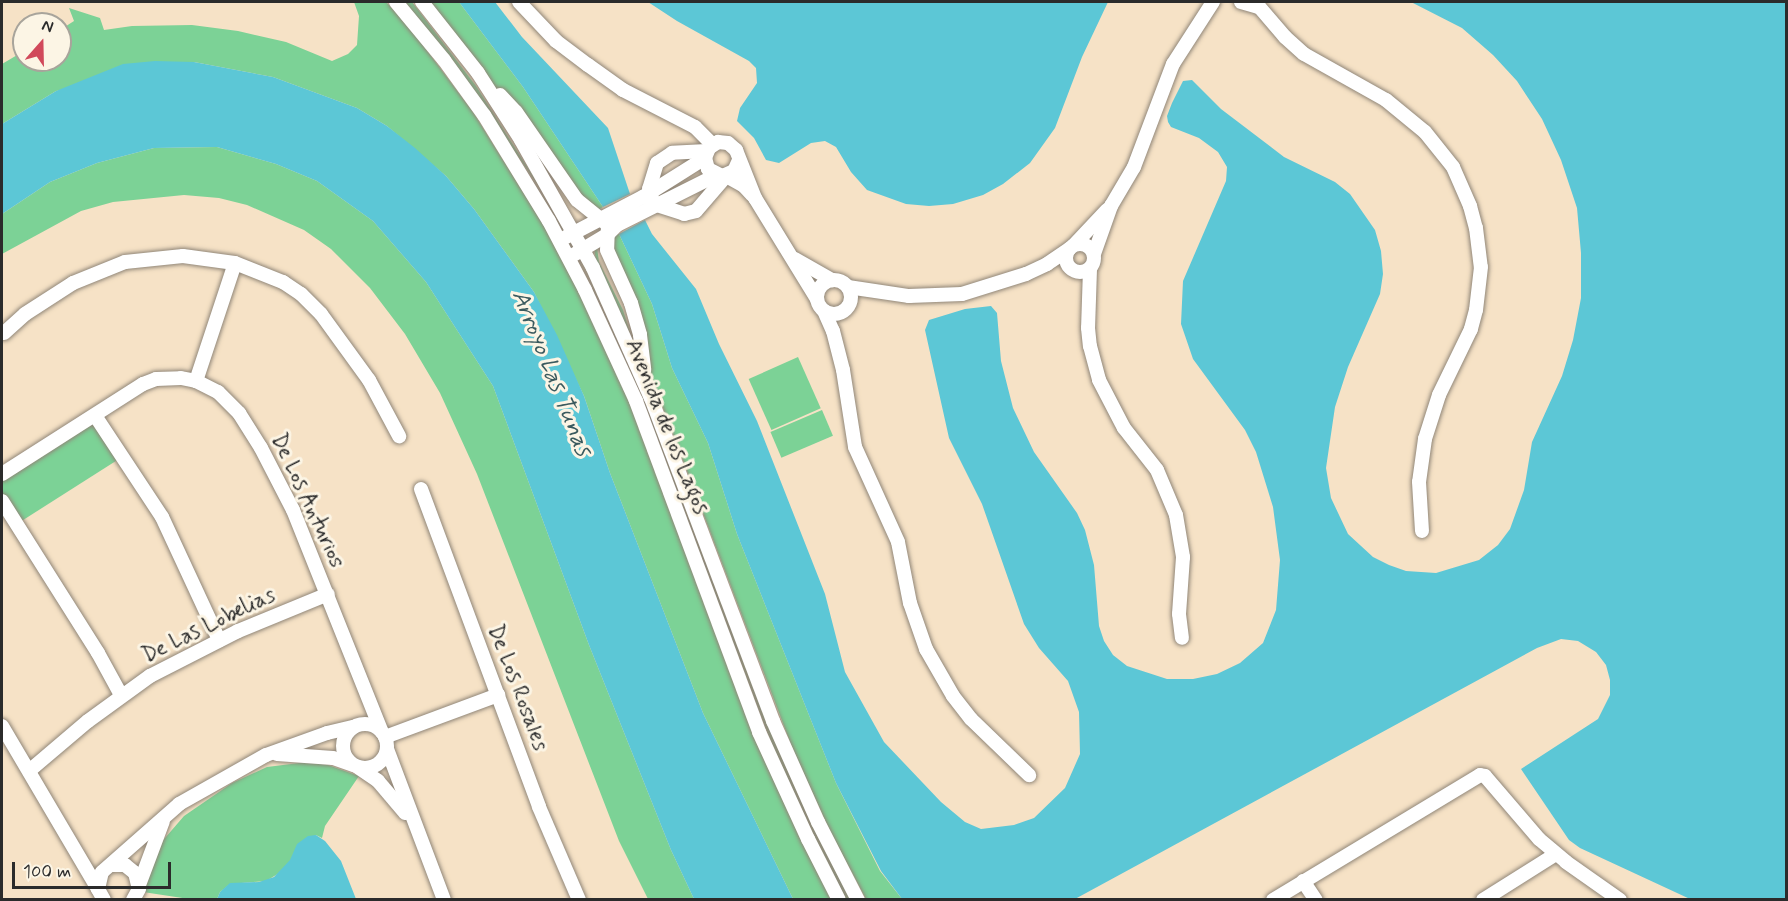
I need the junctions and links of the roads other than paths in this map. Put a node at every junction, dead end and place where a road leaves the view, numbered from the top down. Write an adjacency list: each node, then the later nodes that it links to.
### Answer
1 (396, 2): 18 (street, Avenida de los Lagos)
2 (422, 2): 8 (street, Avenida de los Lagos)
3 (519, 2): 9 (street)
4 (1224, 2): 7 (street)
5 (1241, 2): 6 (street)
6 (1257, 4): 41 (street)
7 (1211, 5): 14 (street)
8 (478, 73): 15 (street); 16 (street, Avenida de los Lagos)
9 (708, 151): 10 (street); 11 (street); 13 (street); 13 (street)
10 (739, 160): 11 (street); 12 (street)
11 (722, 175): 12 (street); 13 (street); 13 (street)
12 (755, 198): 23 (street)
13 (649, 201): 15 (street)
14 (1111, 206): 19 (street); 21 (street)
15 (610, 219): 16 (street); 17 (street)
16 (574, 233): 18 (street); 20 (street, Avenida de los Lagos)
17 (607, 235): 20 (street); 35 (street)
18 (559, 241): 22 (street, Avenida de los Lagos)
19 (1071, 247): 21 (street); 25 (street); 26 (street)
20 (583, 249): 22 (street); 35 (street, Avenida de los Lagos)
21 (1094, 254): 26 (street)
22 (568, 258): 66 (street, Avenida de los Lagos)
23 (792, 258): 27 (street); 30 (street)
24 (235, 263): 33 (street); 34 (street); 37 (street)
25 (1047, 264): 26 (street); 29 (street)
26 (1079, 269): 43 (street)
27 (832, 280): 28 (street); 30 (street)
28 (848, 286): 29 (street); 31 (street)
29 (870, 292): 31 (street)
30 (820, 305): 31 (street); 32 (street)
31 (847, 307): 32 (street)
32 (833, 331): 54 (street)
33 (4, 333)
34 (196, 381): 36 (street, De Los Anturios); 42 (street, De Los Anturios)
35 (646, 384): 67 (street, Avenida de los Lagos)
36 (96, 417): 38 (street, De Los Anturios); 44 (street)
37 (399, 436)
38 (2, 474)
39 (421, 489): 46 (street, De Los Rosales)
40 (2, 501): 45 (street)
41 (1422, 531)
42 (328, 594): 44 (street, De Las Lobelias); 47 (street, De Los Anturios)
43 (1182, 638)
44 (219, 640): 45 (street, De Las Lobelias)
45 (121, 695): 53 (street, De Las Lobelias)
46 (498, 695): 50 (street); 65 (street, De Los Rosales)
47 (368, 700): 49 (street); 50 (street, De Los Anturios)
48 (2, 726): 53 (street)
49 (356, 726): 50 (street); 51 (street); 52 (street)
50 (385, 740): 52 (street); 56 (street, De Los Anturios)
51 (266, 754): 52 (street); 55 (street)
52 (356, 766): 56 (street)
53 (29, 771): 57 (street)
54 (1029, 775)
55 (169, 812): 59 (street); 61 (street)
56 (414, 824): 64 (street)
57 (75, 852): 59 (street); 63 (street)
58 (1556, 854): 60 (street); 70 (street); 71 (street)
59 (109, 866): 61 (street); 63 (street)
60 (1303, 880): 62 (street); 69 (street)
61 (137, 894)
62 (1294, 894): 68 (street)
63 (100, 896)
64 (444, 900)
65 (579, 900)
66 (839, 900)
67 (858, 900)
68 (1272, 900)
69 (1316, 900)
70 (1483, 900)
71 (1620, 900)

